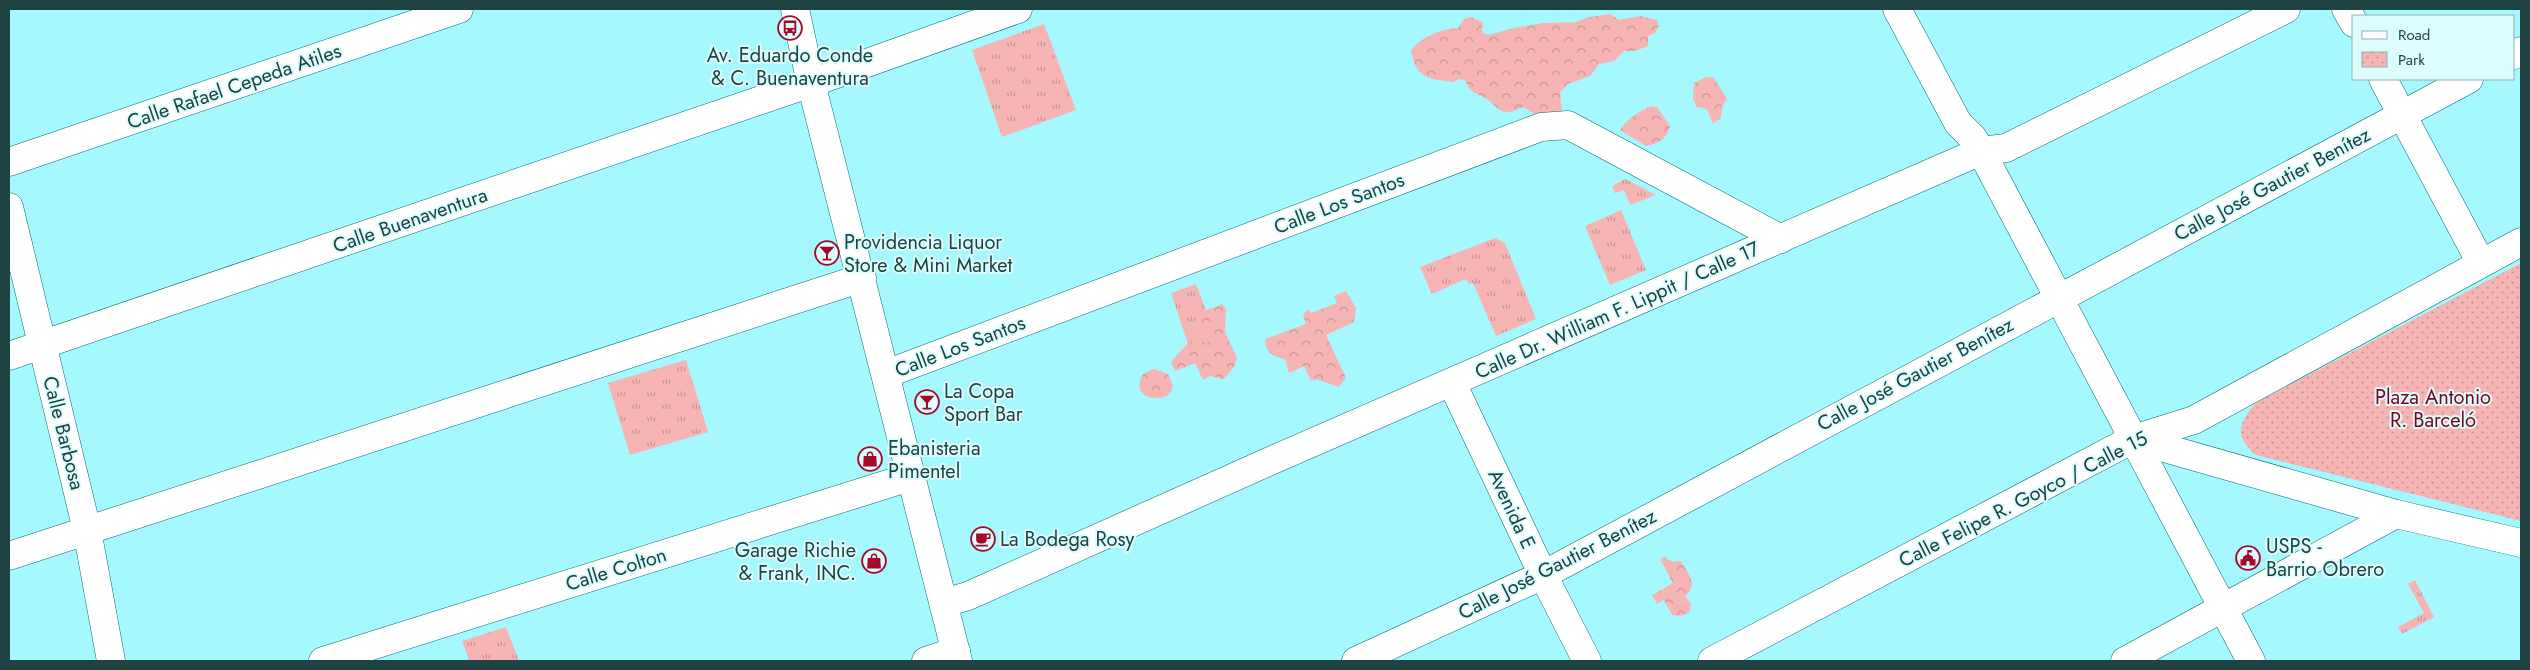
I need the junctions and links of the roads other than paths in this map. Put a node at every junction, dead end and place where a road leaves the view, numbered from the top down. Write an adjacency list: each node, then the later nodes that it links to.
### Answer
1 (459, 9): 11 (street, Calle Rafael Cepeda Atiles)
2 (795, 9): 8 (street)
3 (1018, 9): 8 (street, Calle Buenaventura)
4 (1897, 9): 10 (street)
5 (2286, 9): 10 (street, Calle Dr. William F. Lippit / Calle 17)
6 (2384, 80): 9 (street)
7 (2467, 80): 9 (street, Calle José Gautier Benítez)
8 (811, 83): 16 (street); 18 (street, Calle Buenaventura)
9 (2402, 115): 15 (street); 17 (street, Calle José Gautier Benítez)
10 (1981, 151): 13 (street, Calle Dr. William F. Lippit / Calle 17); 17 (street)
11 (9, 162)
12 (9, 207): 18 (street, Calle Barbosa)
13 (1781, 239): 20 (street, Calle Los Santos); 21 (street, Calle Dr. William F. Lippit / Calle 17)
14 (2521, 242): 15 (street, Calle Felipe R. Goyco / Calle 15)
15 (2481, 263): 22 (street, Calle Felipe R. Goyco / Calle 15)
16 (862, 278): 20 (street); 25 (street)
17 (2058, 298): 22 (street); 28 (street, Calle José Gautier Benítez)
18 (42, 345): 19 (street, Calle Buenaventura); 25 (street, Calle Barbosa)
19 (9, 356)
20 (886, 374): 23 (street)
21 (1452, 383): 28 (street, Avenida E); 29 (street, Calle Dr. William F. Lippit / Calle 17)
22 (2133, 439): 24 (street); 30 (street); 37 (street, Calle Felipe R. Goyco / Calle 15)
23 (910, 477): 29 (street); 33 (street, Calle Colton)
24 (2396, 514): 26 (street); 30 (street)
25 (87, 530): 27 (street); 32 (street, Calle Barbosa)
26 (2521, 543)
27 (9, 556)
28 (1543, 575): 35 (street, Calle José Gautier Benítez); 36 (street, Avenida E)
29 (944, 603): 31 (street)
30 (2222, 609): 38 (street); 39 (street)
31 (957, 656): 34 (street)
32 (112, 661)
33 (323, 661)
34 (926, 661)
35 (1356, 661)
36 (1587, 661)
37 (1712, 661)
38 (2125, 661)
39 (2251, 661)

